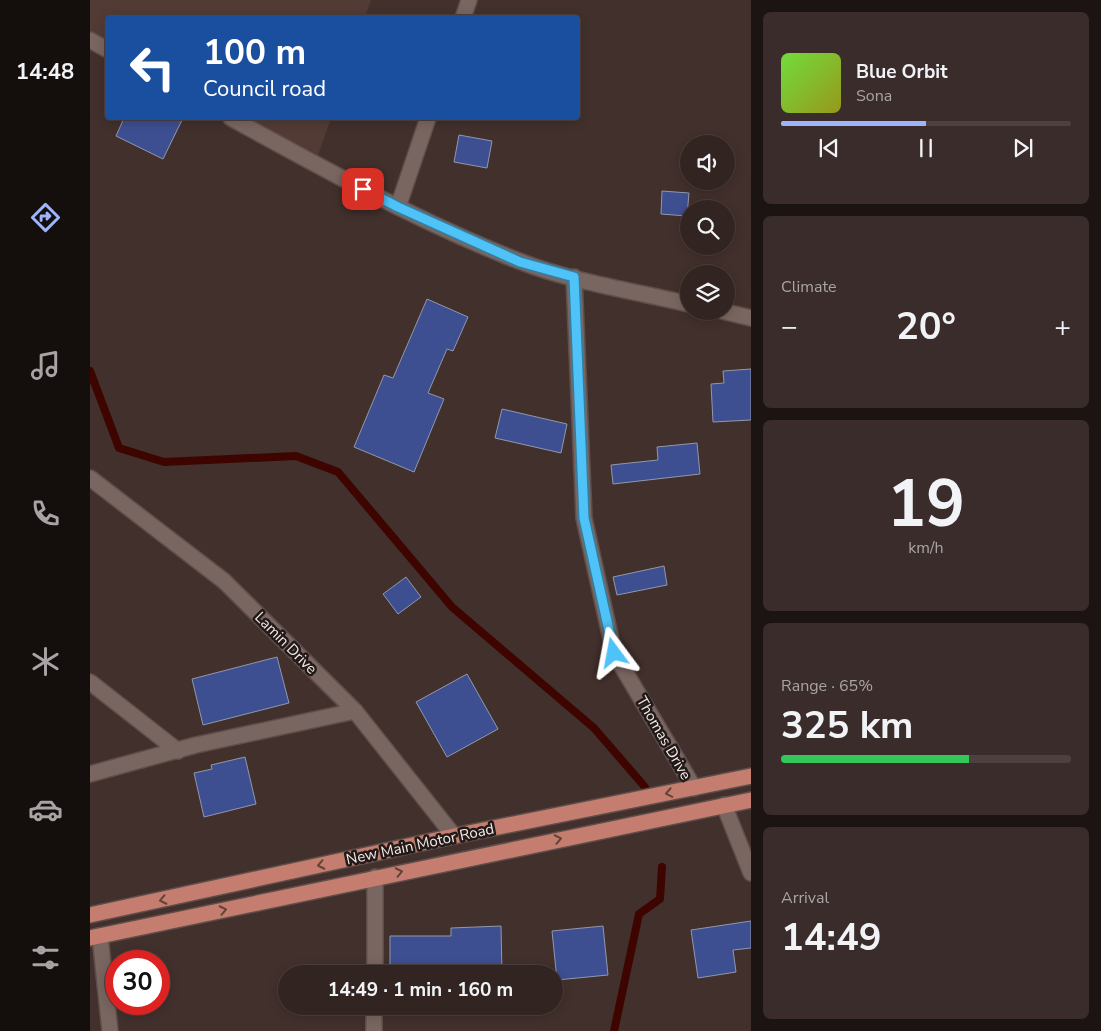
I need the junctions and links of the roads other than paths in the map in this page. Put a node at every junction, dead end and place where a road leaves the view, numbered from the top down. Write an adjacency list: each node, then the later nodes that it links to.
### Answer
1 (469, 0): 2 (street)
2 (464, 15)
3 (90, 40): 4 (street)
4 (105, 48)
5 (234, 120): 7 (street)
6 (427, 120): 7 (street)
7 (398, 207): 8 (street)
8 (574, 277): 9 (street); 18 (street, Thomas Drive)
9 (680, 302)
10 (735, 314): 11 (street)
11 (751, 318)
12 (90, 478): 14 (street, Lamin Drive)
13 (90, 682): 15 (street)
14 (355, 711): 15 (street); 21 (street, Lamin Drive)
15 (178, 751): 16 (street)
16 (90, 774)
17 (751, 776): 18 (highway, New Main Motor Road)
18 (694, 788): 21 (highway, New Main Motor Road, one-way to 21)
19 (751, 800): 20 (highway, New Main Motor Road)
20 (724, 805): 22 (street); 23 (highway, New Main Motor Road, one-way to 20)
21 (454, 836): 24 (highway, New Main Motor Road, one-way to 24)
22 (751, 871)
23 (375, 877): 25 (highway, New Main Motor Road, one-way to 23); 26 (street)
24 (90, 915)
25 (95, 937): 28 (street)
26 (374, 965)
27 (374, 1015): 29 (street)
28 (110, 1031)
29 (374, 1031)

